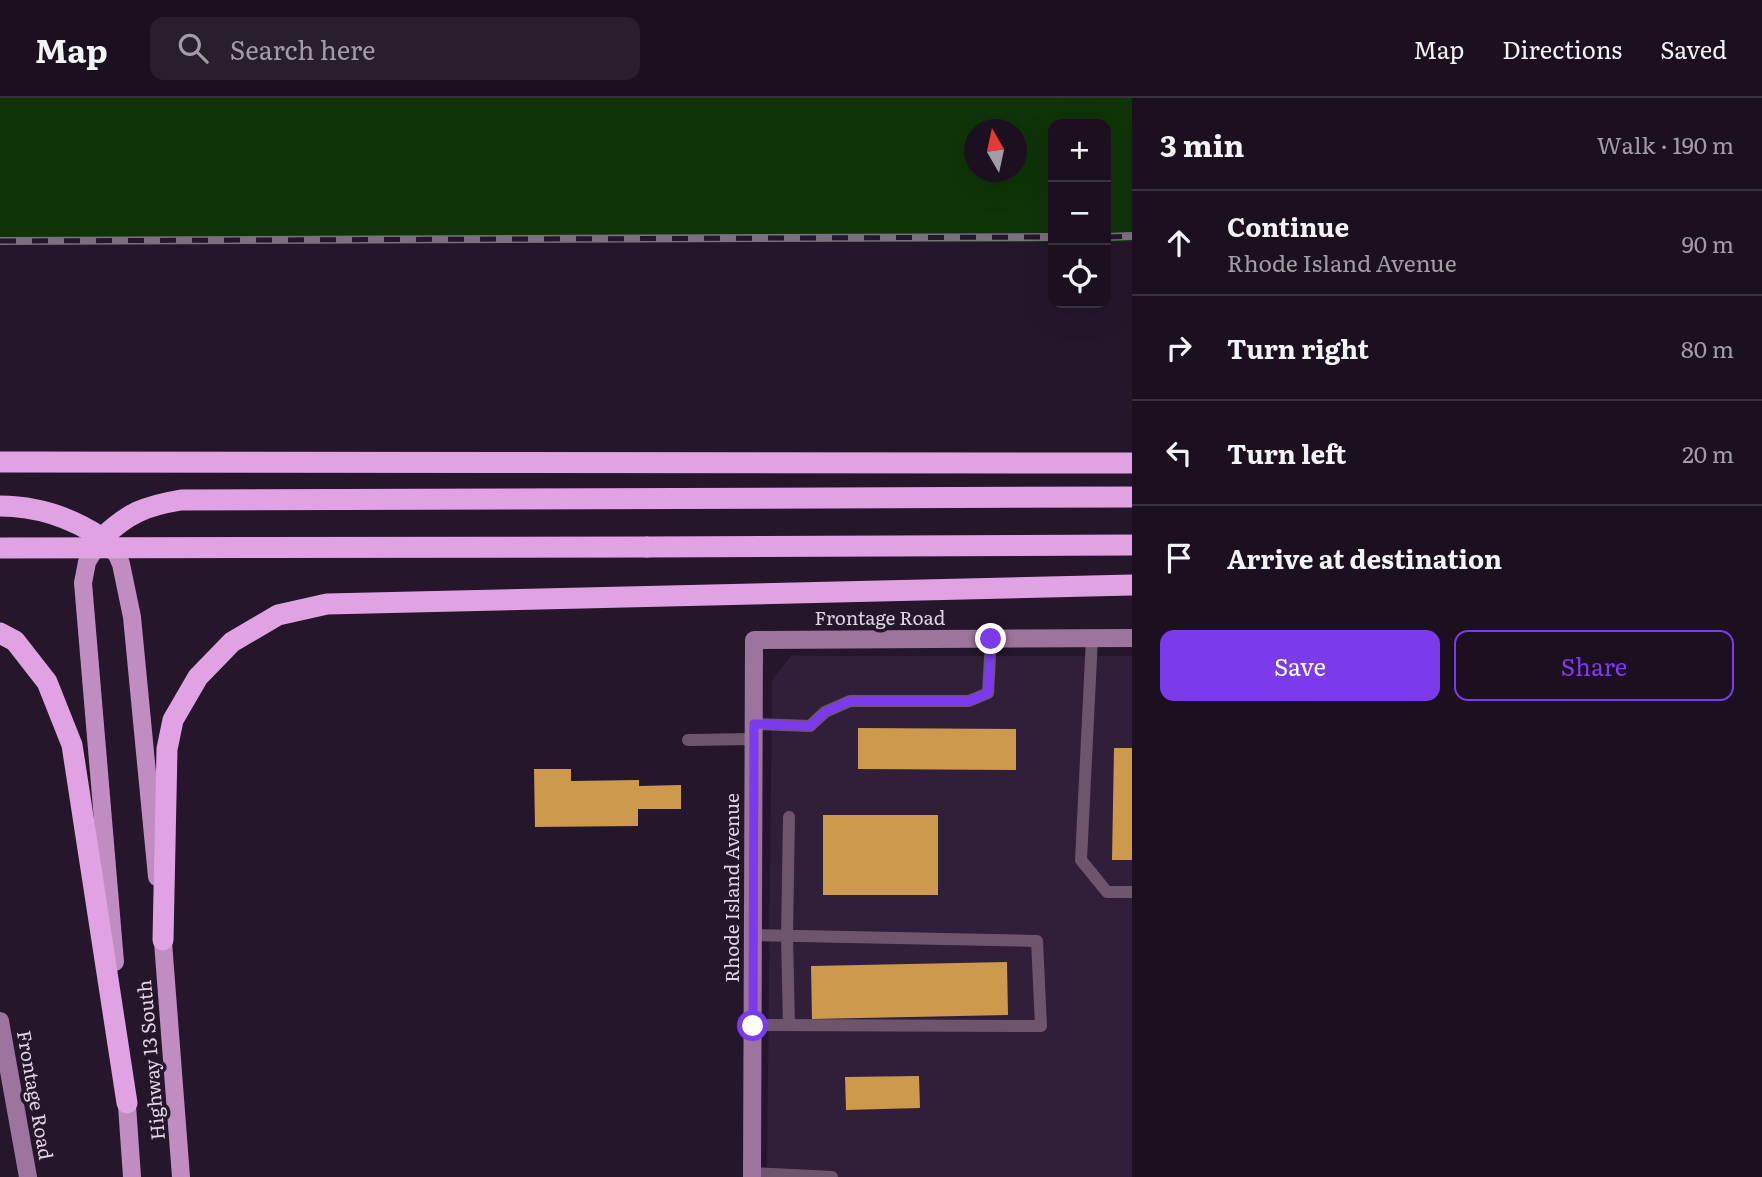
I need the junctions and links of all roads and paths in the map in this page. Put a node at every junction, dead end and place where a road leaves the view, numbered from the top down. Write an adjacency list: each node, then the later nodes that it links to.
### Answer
1 (0, 462): 2 (highway)
2 (1132, 463)
3 (1132, 498): 5 (highway)
4 (0, 506): 5 (highway)
5 (102, 538): 20 (main road, Highway 13 South); 24 (main road, Highway 13 South)
6 (1132, 545): 7 (highway, bridge)
7 (0, 548)
8 (1132, 585): 20 (highway)
9 (0, 633): 24 (highway)
10 (1092, 638): 11 (street, Frontage Road); 12 (street, Frontage Road); 17 (lane)
11 (1132, 638)
12 (991, 639): 13 (street, Frontage Road); 14 (lane)
13 (754, 640): 14 (street, Rhode Island Avenue)
14 (753, 732): 15 (lane); 18 (street, Rhode Island Avenue)
15 (688, 740)
16 (789, 817): 19 (lane)
17 (1132, 892)
18 (753, 935): 19 (lane); 22 (street, Rhode Island Avenue)
19 (787, 936): 23 (lane); 23 (lane)
20 (163, 940): 29 (main road, Highway 13 South)
21 (0, 1021): 27 (street, Frontage Road)
22 (753, 1026): 23 (lane); 25 (street, Rhode Island Avenue)
23 (789, 1026)
24 (127, 1103): 28 (main road, Highway 13 South)
25 (752, 1175): 26 (lane)
26 (805, 1176): 30 (lane)
27 (28, 1177)
28 (132, 1177)
29 (181, 1177)
30 (832, 1177)

